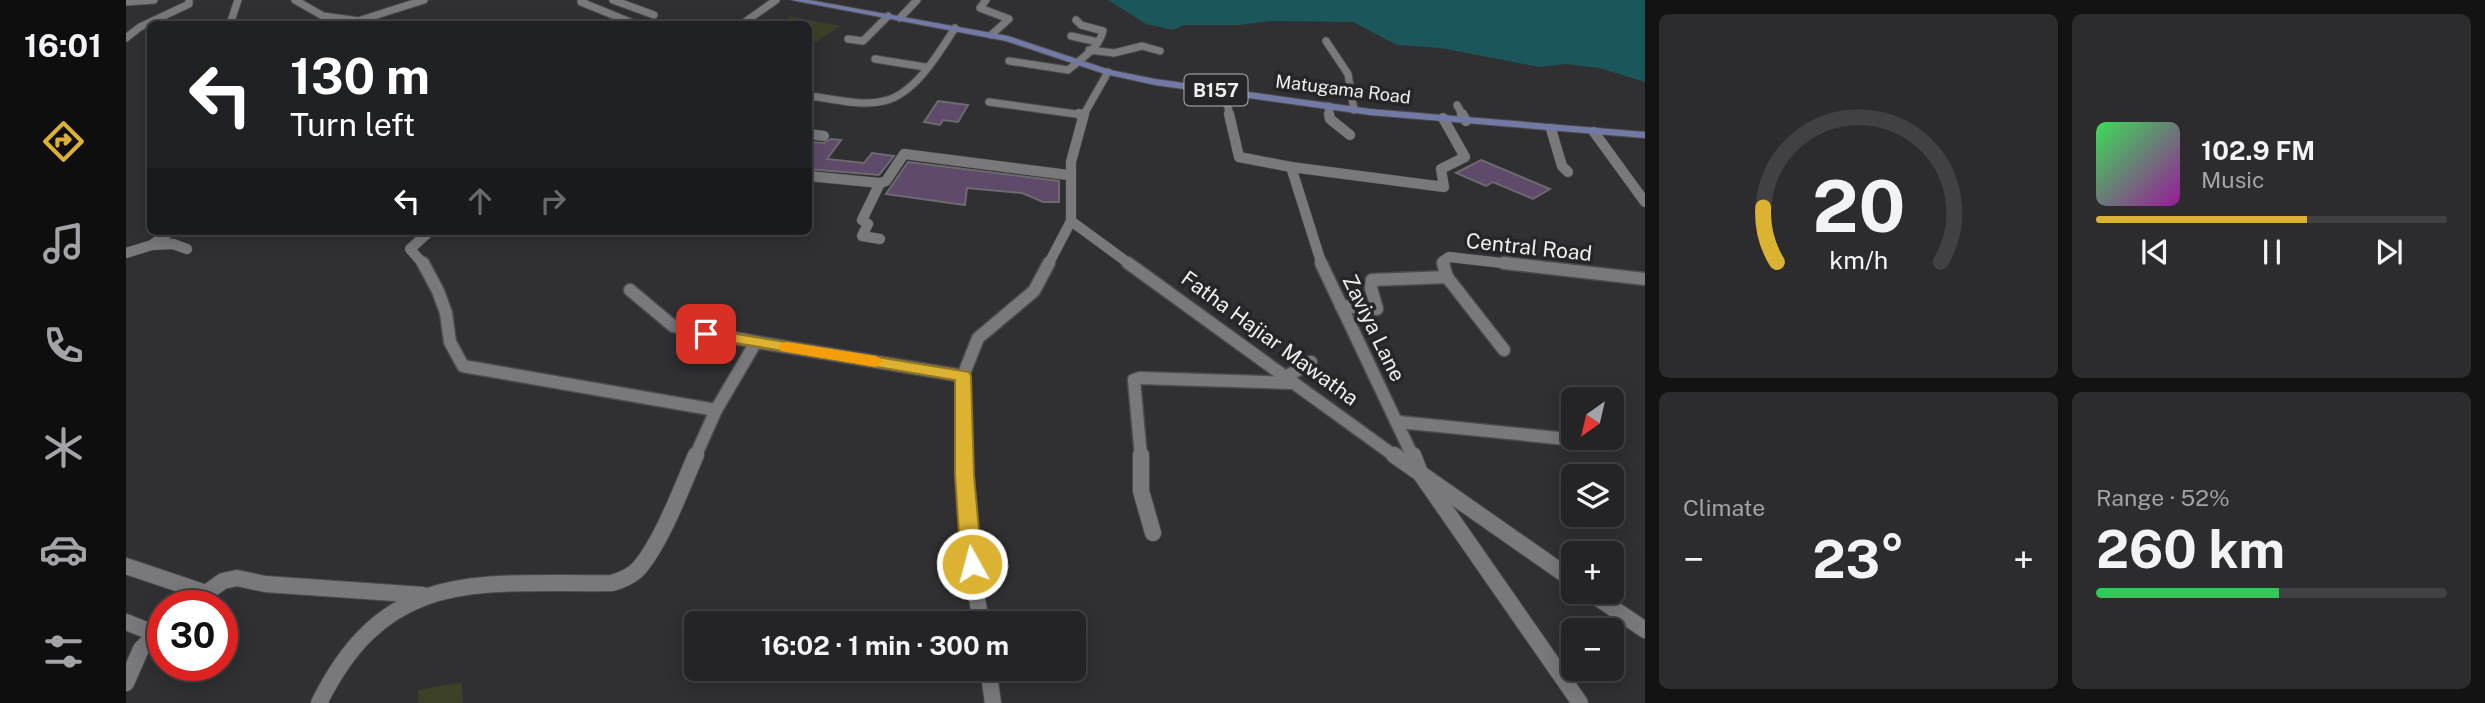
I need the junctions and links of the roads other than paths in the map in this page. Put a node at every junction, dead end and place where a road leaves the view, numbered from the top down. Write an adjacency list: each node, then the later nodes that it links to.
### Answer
1 (154, 0): 12 (street)
2 (189, 0): 17 (street)
3 (238, 0): 18 (street)
4 (295, 0): 19 (street)
5 (424, 0): 19 (street)
6 (584, 0): 20 (street)
7 (613, 0): 13 (street)
8 (775, 0): 21 (street)
9 (795, 0): 14 (main road, Matugama Road / B157)
10 (917, 0): 15 (street)
11 (986, 0): 26 (street)
12 (126, 2)
13 (654, 15)
14 (888, 16): 15 (main road, Matugama Road / B157); 29 (street)
15 (900, 18): 24 (main road, Matugama Road / B157)
16 (1076, 20): 25 (street)
17 (153, 21)
18 (231, 21)
19 (357, 21)
20 (628, 21)
21 (747, 21)
22 (1114, 23): 25 (street)
23 (147, 24): 28 (street)
24 (955, 28): 26 (main road, Matugama Road / B157); 37 (street)
25 (1103, 31): 31 (street)
26 (991, 35): 36 (main road, Matugama Road / B157)
27 (1071, 36): 31 (street)
28 (126, 38)
29 (848, 39)
30 (1326, 41): 44 (street)
31 (1098, 42): 32 (street)
32 (1089, 50): 33 (street); 36 (street)
33 (1160, 51)
34 (875, 59): 37 (street)
35 (1009, 61): 36 (street)
36 (1080, 62): 38 (main road, Matugama Road / B157)
37 (925, 67): 40 (street)
38 (1108, 72): 39 (main road, Matugama Road / B157); 45 (street)
39 (1224, 91): 43 (main road, Matugama Road / B157); 54 (street)
40 (812, 96)
41 (989, 102): 45 (street)
42 (1457, 105): 47 (street)
43 (1328, 106): 44 (main road, Matugama Road / B157); 51 (street)
44 (1354, 110): 46 (main road, Matugama Road / B157)
45 (1083, 115): 56 (street)
46 (1443, 118): 47 (main road, Matugama Road / B157); 54 (street)
47 (1466, 121): 48 (main road, Matugama Road / B157)
48 (1551, 129): 49 (main road, Matugama Road / B157); 55 (street)
49 (1594, 132): 52 (main road, Matugama Road / B157); 59 (street)
50 (812, 134): 53 (street)
51 (1350, 135)
52 (1645, 135)
53 (824, 136)
54 (1291, 167): 70 (street, Zaviya Lane)
55 (1568, 172)
56 (1068, 175): 58 (street); 60 (street)
57 (812, 176): 58 (street)
58 (880, 183): 63 (street)
59 (1645, 202)
60 (1071, 221): 74 (street); 75 (street, Fatha Hajiar Mawatha)
61 (166, 235): 64 (street)
62 (426, 235): 76 (street)
63 (880, 239)
64 (152, 245): 65 (street); 66 (street)
65 (187, 249)
66 (126, 253)
67 (1447, 277): 68 (street, Central Road); 70 (street, Central Road); 72 (street)
68 (1645, 279)
69 (630, 290): 71 (street)
70 (1341, 306): 77 (street, Zaviya Lane)
71 (756, 342): 74 (street); 76 (street)
72 (1504, 350)
73 (1311, 362): 75 (street)
74 (963, 376): 87 (street)
75 (1288, 381): 79 (street, Fatha Hajiar Mawatha); 80 (street)
76 (716, 410): 85 (street)
77 (1399, 422): 78 (street); 79 (street, Zaviya Lane)
78 (1561, 438)
79 (1420, 473): 82 (street, Fatha Hajiar Mawatha); 96 (street, Zaviya Lane)
80 (1153, 533)
81 (126, 566): 83 (street)
82 (1561, 572)
83 (197, 590)
84 (210, 590): 85 (street)
85 (427, 595): 94 (street)
86 (1607, 604): 90 (street)
87 (979, 611)
88 (126, 622): 89 (street)
89 (147, 627)
90 (1645, 630)
91 (147, 643): 93 (street)
92 (990, 681): 95 (street)
93 (126, 683)
94 (319, 703)
95 (993, 703)
96 (1580, 703)

